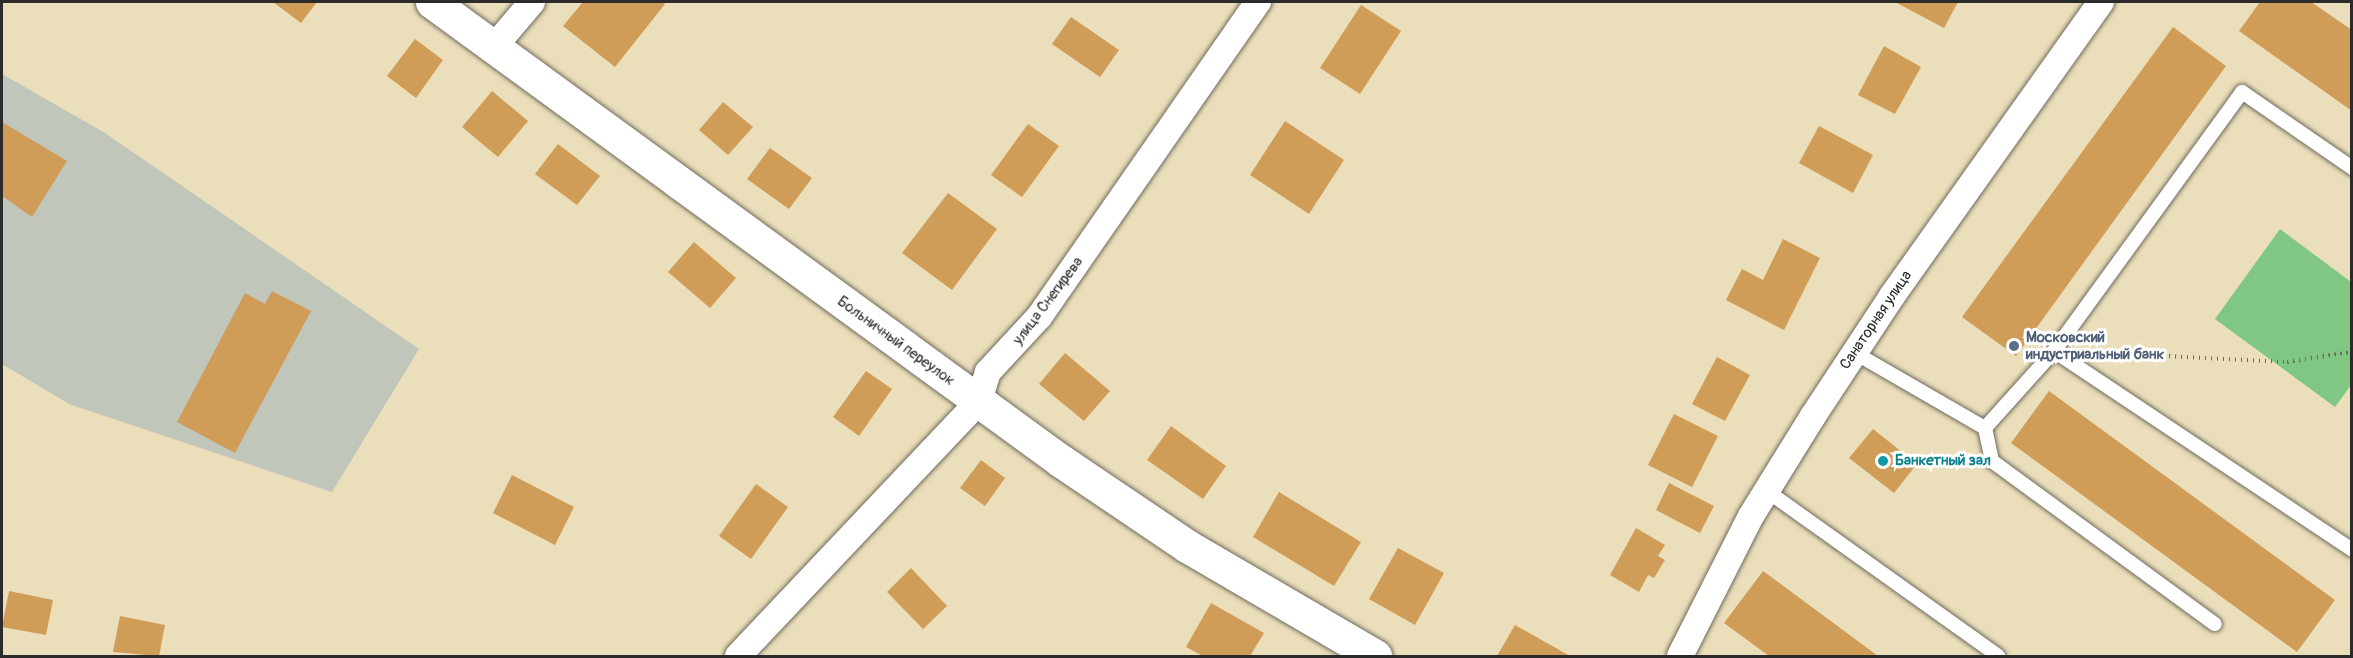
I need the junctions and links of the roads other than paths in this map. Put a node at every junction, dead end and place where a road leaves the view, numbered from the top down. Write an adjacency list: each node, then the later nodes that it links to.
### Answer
1 (432, 2): 5 (street, Больничный переулок)
2 (532, 2): 5 (street)
3 (1258, 2): 9 (street, улица Снегирева)
4 (2101, 2): 8 (street, Санаторная улица)
5 (494, 47): 9 (street, Больничный переулок)
6 (2352, 168): 7 (lane)
7 (2054, 351): 10 (lane); 12 (lane)
8 (1855, 353): 10 (lane); 11 (street, Санаторная улица)
9 (979, 401): 14 (street, улица Снегирева); 15 (street, Больничный переулок)
10 (1985, 428): 13 (lane)
11 (1767, 491): 16 (street, Санаторная улица); 17 (lane)
12 (2352, 550)
13 (2215, 624)
14 (738, 657)
15 (1375, 657)
16 (1680, 657)
17 (1998, 657)

